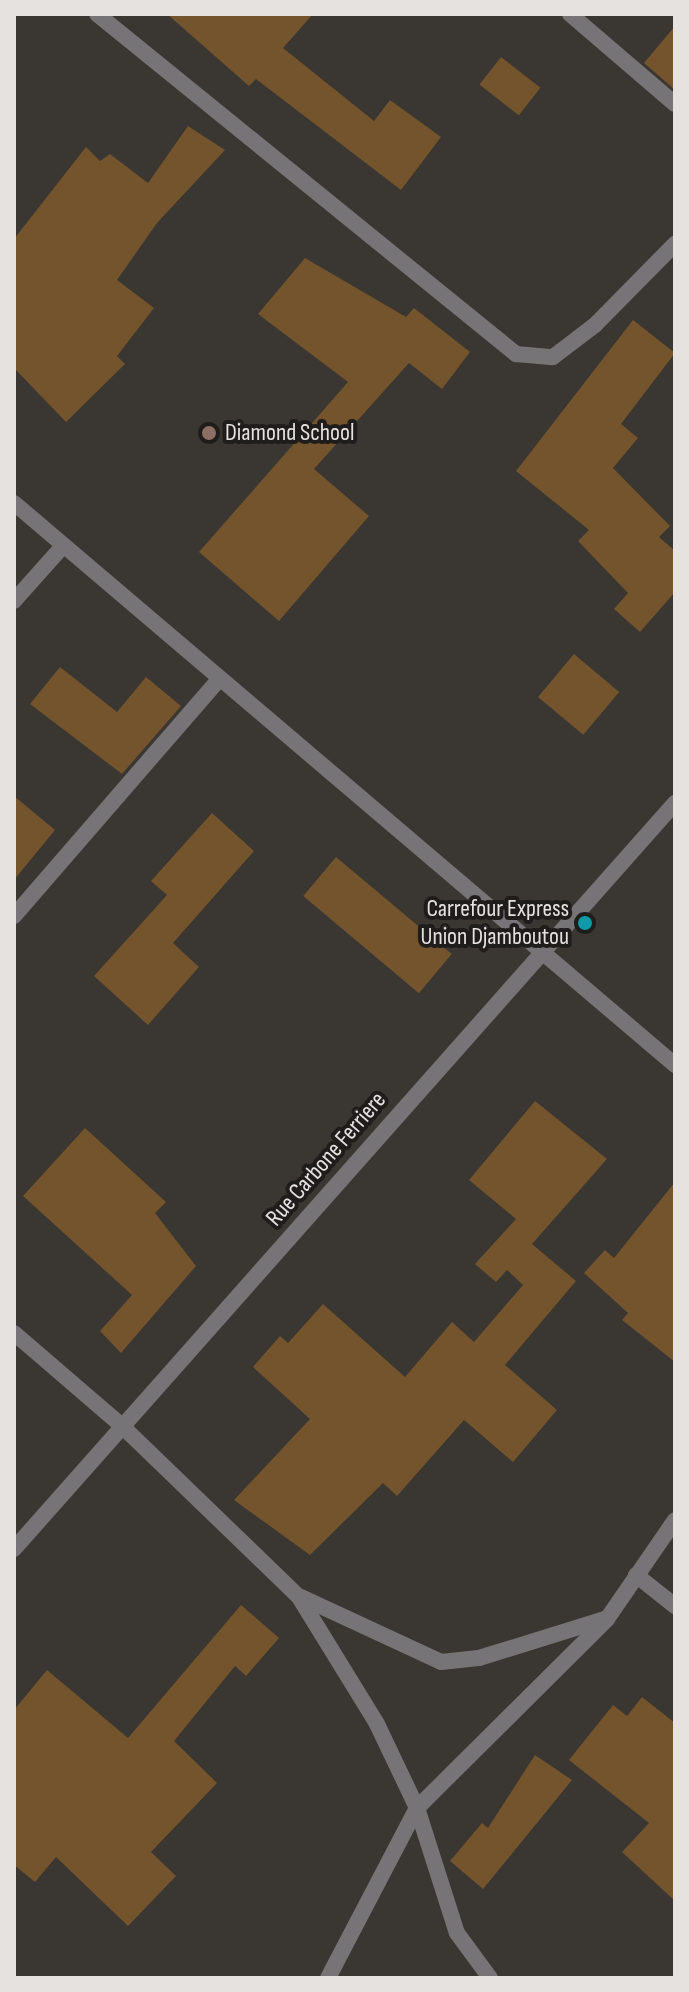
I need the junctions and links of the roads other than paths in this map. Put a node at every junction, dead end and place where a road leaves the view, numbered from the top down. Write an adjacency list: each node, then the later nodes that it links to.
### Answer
1 (97, 14): 4 (street)
2 (570, 14): 3 (street)
3 (675, 104)
4 (675, 244)
5 (14, 503): 6 (street)
6 (63, 546): 7 (street); 8 (street)
7 (14, 601)
8 (219, 679): 10 (street); 11 (street)
9 (675, 803): 11 (street, Rue Carbone Ferriere)
10 (14, 916)
11 (540, 952): 12 (street); 14 (street, Rue Carbone Ferriere)
12 (675, 1065)
13 (14, 1333): 14 (street)
14 (122, 1426): 16 (street, Rue Carbone Ferriere); 18 (street)
15 (675, 1520): 17 (street)
16 (14, 1549)
17 (636, 1575): 19 (street); 20 (street)
18 (299, 1597): 20 (street); 21 (street)
19 (675, 1606)
20 (607, 1619): 21 (street)
21 (417, 1808): 22 (street); 23 (street)
22 (328, 1978)
23 (490, 1978)

